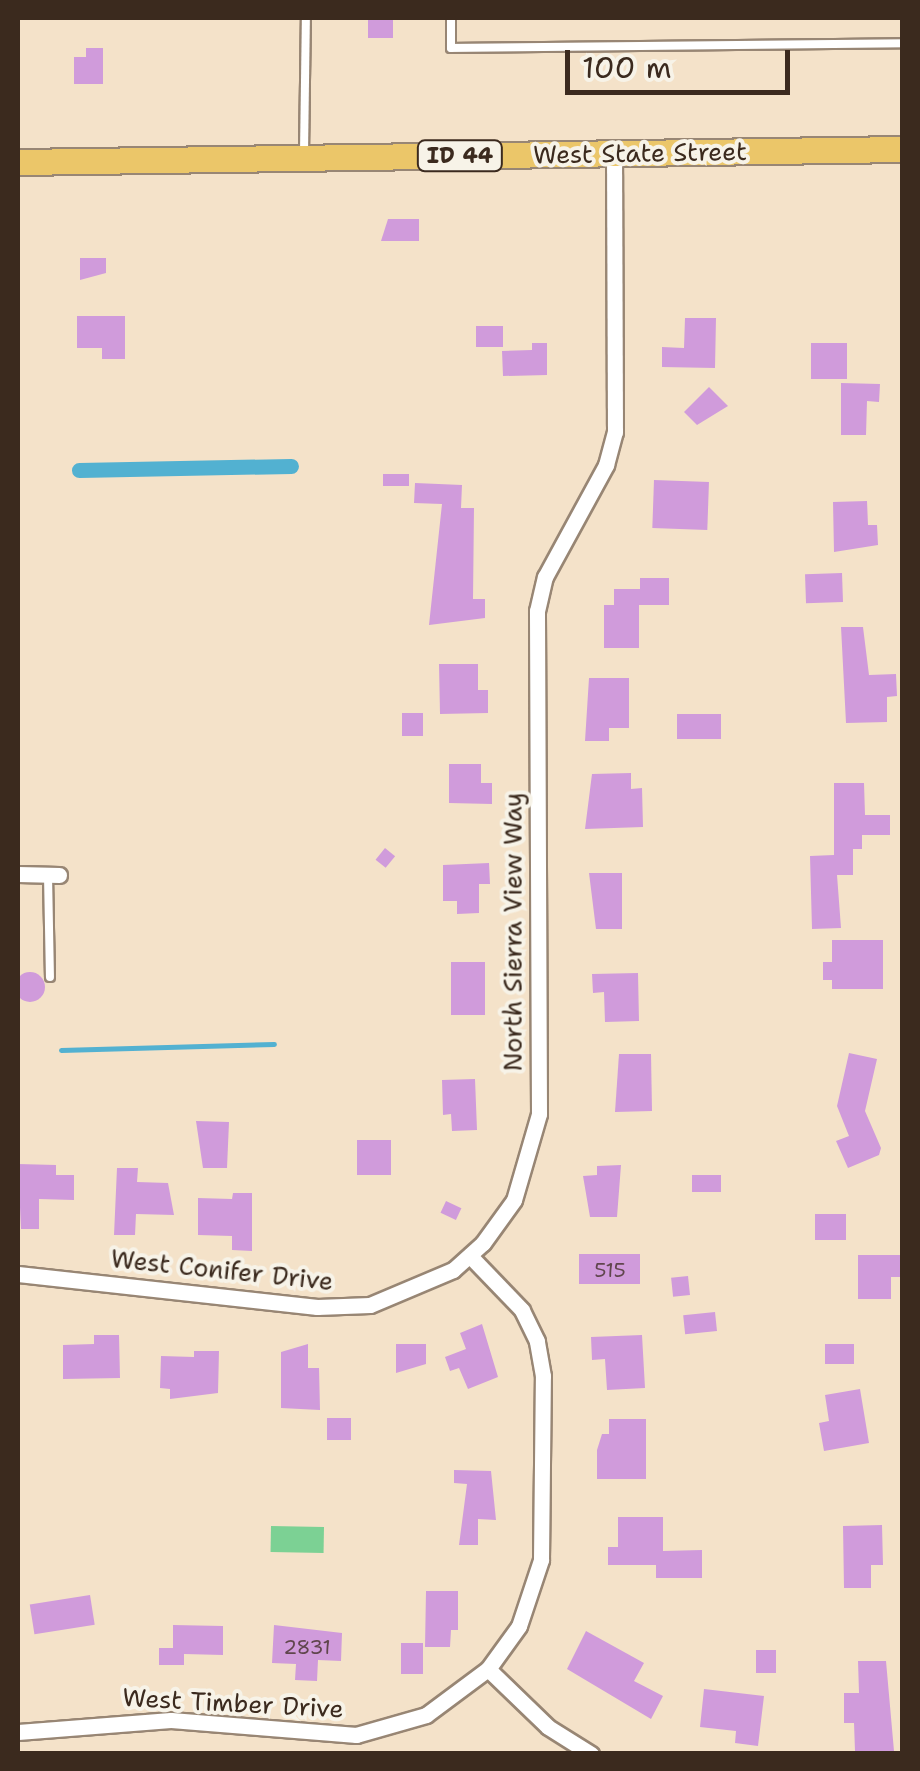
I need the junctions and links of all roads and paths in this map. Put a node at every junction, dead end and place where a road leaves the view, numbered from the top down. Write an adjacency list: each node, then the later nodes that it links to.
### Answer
1 (306, 18): 6 (lane)
2 (451, 18): 3 (lane)
3 (902, 43)
4 (902, 149): 5 (main road, West State Street / ID 44)
5 (614, 153): 6 (main road, West State Street / ID 44); 11 (street, North Sierra View Way)
6 (304, 158): 7 (main road, West State Street / ID 44)
7 (18, 162)
8 (18, 874): 9 (street)
9 (54, 874): 10 (lane)
10 (50, 977)
11 (470, 1256): 12 (street, West Conifer Drive); 13 (street)
12 (18, 1274)
13 (488, 1669): 14 (street, West Timber Drive); 15 (street)
14 (18, 1732)
15 (591, 1754)

